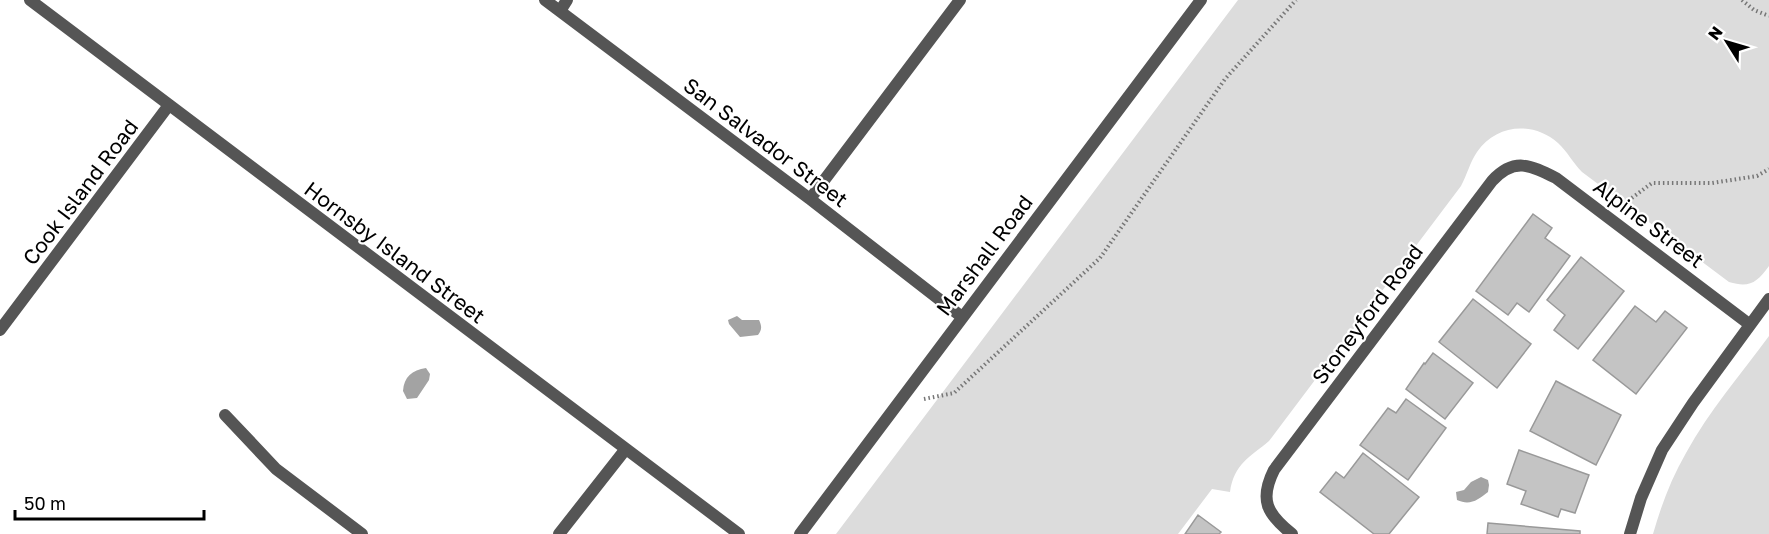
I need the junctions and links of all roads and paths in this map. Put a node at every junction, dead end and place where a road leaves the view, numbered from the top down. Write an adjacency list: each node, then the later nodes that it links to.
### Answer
1 (30, 0): 10 (street, Hornsby Island Street)
2 (545, 0): 8 (street, San Salvador Street)
3 (567, 0): 8 (street)
4 (960, 0): 13 (street)
5 (1201, 0): 16 (street, Marshall Road)
6 (1296, 0): 19 (path)
7 (1742, 0): 9 (path)
8 (560, 11): 13 (street, San Salvador Street)
9 (1769, 15)
10 (170, 105): 18 (street, Cook Island Road); 21 (street, Hornsby Island Street)
11 (1520, 165): 14 (street, Alpine Street); 26 (street, Stoneyford Road)
12 (1769, 169): 14 (path)
13 (810, 199): 16 (street, San Salvador Street)
14 (1607, 216): 17 (street, Alpine Street)
15 (1769, 299): 17 (street)
16 (962, 317): 19 (street, Marshall Road)
17 (1749, 324): 27 (street)
18 (0, 330)
19 (896, 405): 25 (street, Marshall Road)
20 (225, 415): 22 (street)
21 (625, 450): 23 (street); 24 (street, Hornsby Island Street)
22 (362, 534)
23 (559, 534)
24 (739, 534)
25 (800, 534)
26 (1292, 534)
27 (1630, 534)

